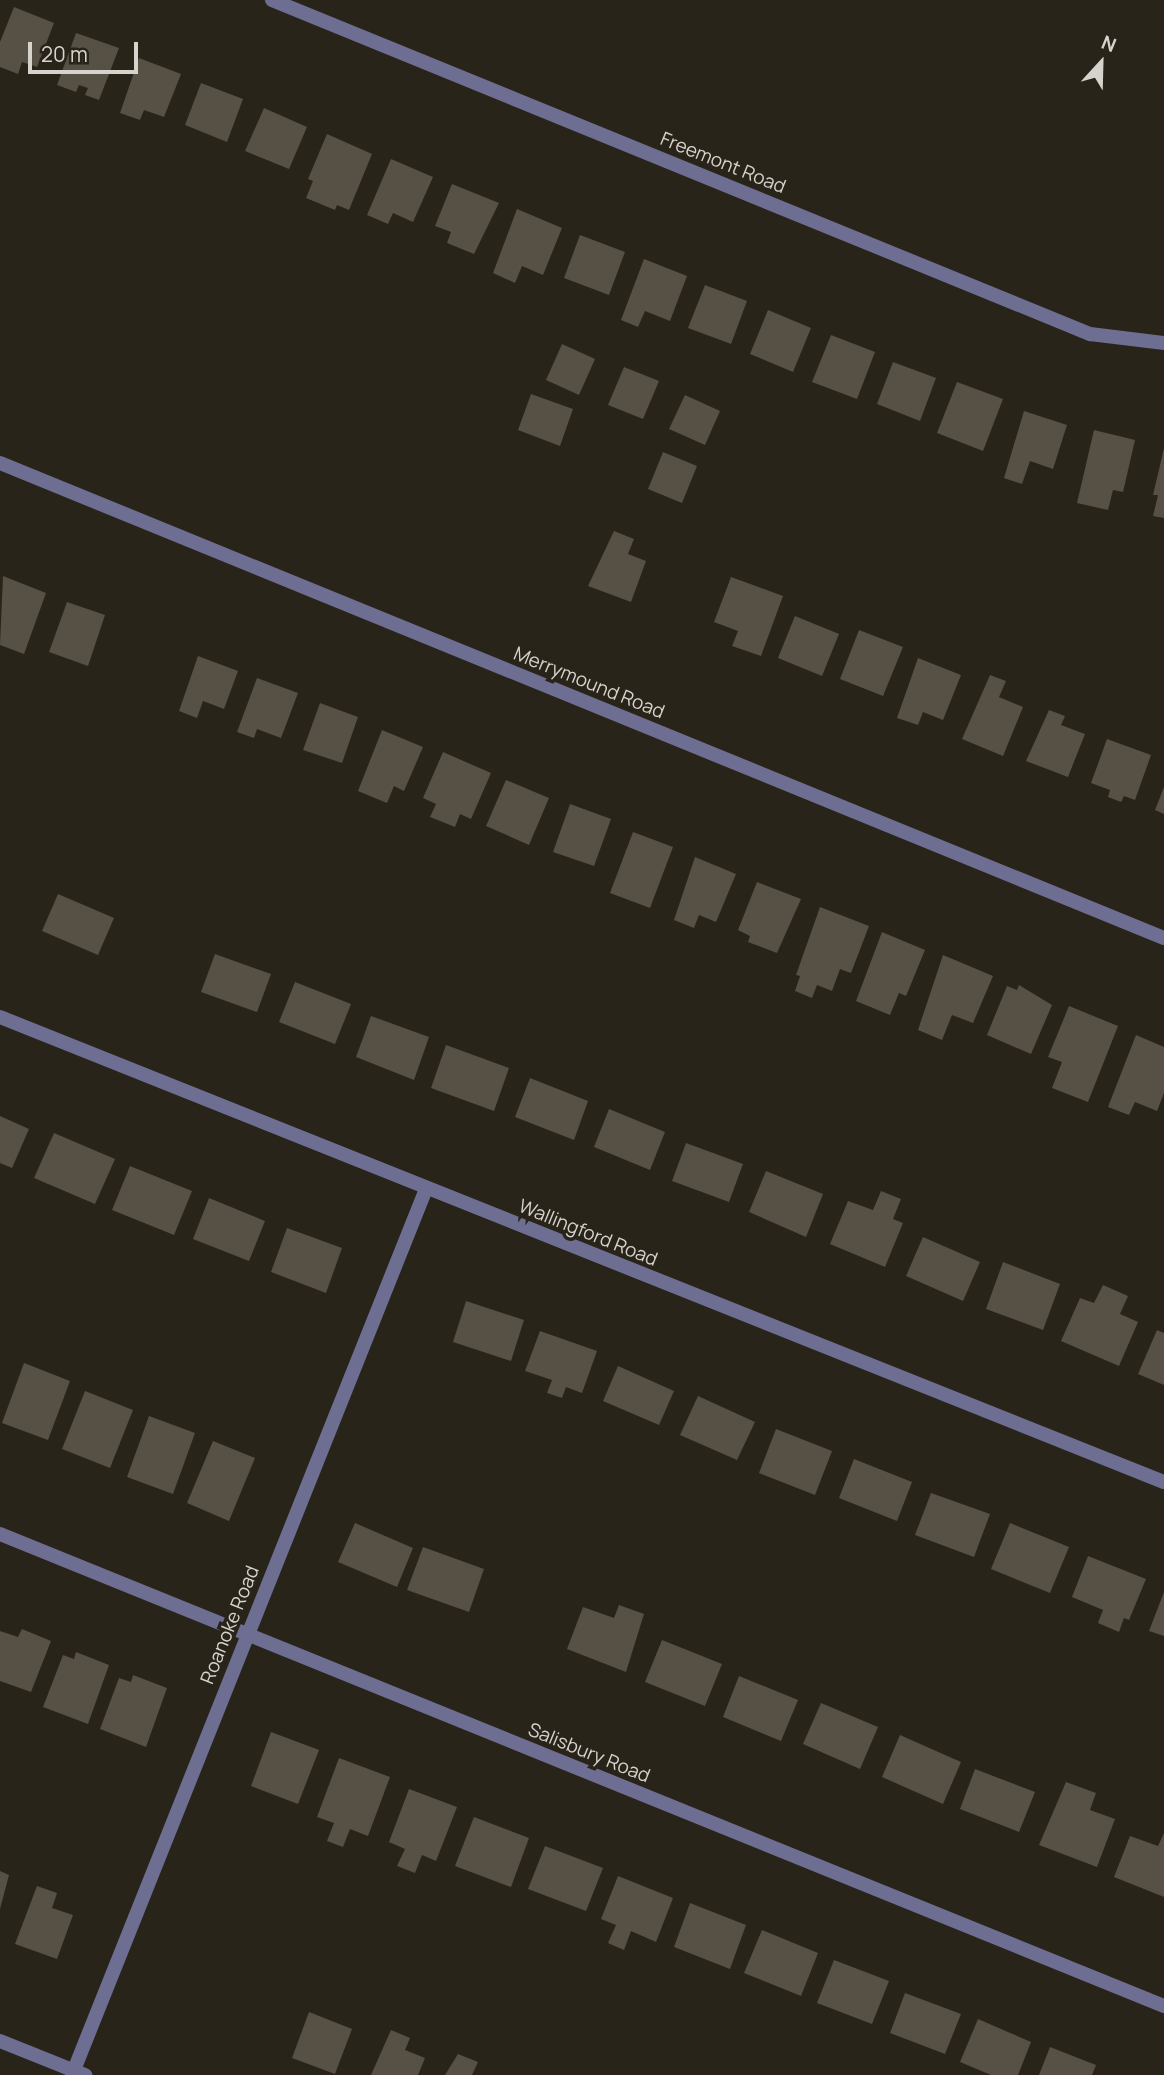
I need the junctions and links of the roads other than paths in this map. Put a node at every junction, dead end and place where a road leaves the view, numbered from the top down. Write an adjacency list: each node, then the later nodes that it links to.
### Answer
1 (272, 0): 2 (street, Freemont Road)
2 (1164, 343)
3 (0, 463): 4 (street, Merrymound Road)
4 (1164, 938)
5 (0, 1017): 6 (street, Wallingford Road)
6 (426, 1189): 7 (street, Wallingford Road); 9 (street, Roanoke Road)
7 (1164, 1482)
8 (0, 1534): 9 (street, Salisbury Road)
9 (246, 1635): 10 (street, Salisbury Road); 12 (street, Roanoke Road)
10 (1164, 2006)
11 (0, 2041): 12 (street)
12 (77, 2074)

